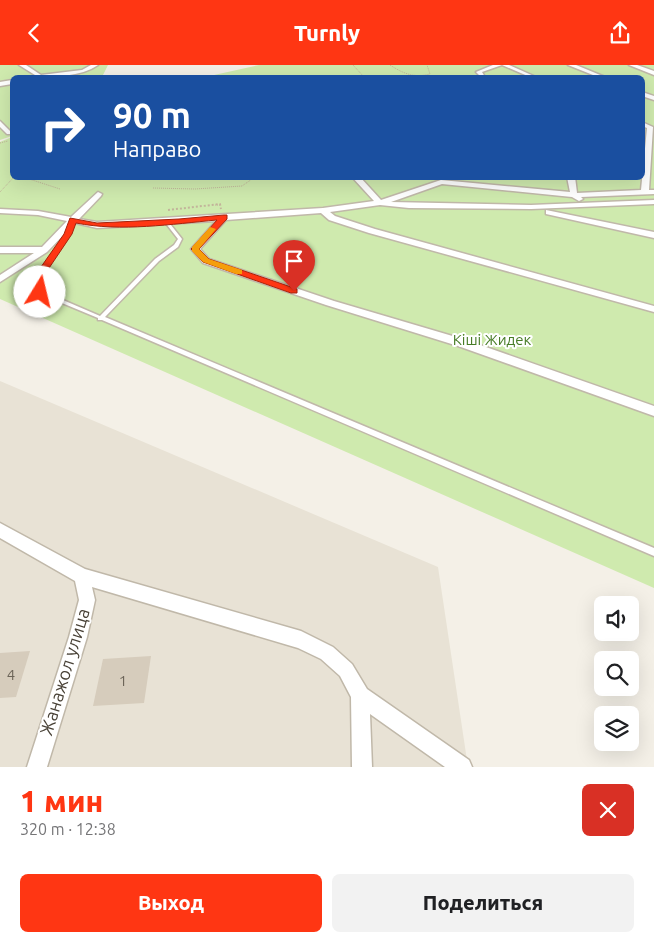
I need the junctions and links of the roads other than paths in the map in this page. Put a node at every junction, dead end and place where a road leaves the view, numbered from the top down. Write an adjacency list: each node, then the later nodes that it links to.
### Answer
1 (22, 65): 9 (street)
2 (95, 65): 7 (street)
3 (500, 65): 11 (street)
4 (505, 65): 12 (street)
5 (571, 65): 13 (street)
6 (632, 65): 8 (street)
7 (84, 68): 10 (street)
8 (654, 73)
9 (36, 75)
10 (49, 75)
11 (481, 75)
12 (528, 75)
13 (597, 75)
14 (0, 123): 16 (street)
15 (649, 127): 21 (street)
16 (10, 131)
17 (359, 180): 25 (street)
18 (438, 180): 23 (street); 25 (street)
19 (572, 180): 23 (street)
20 (654, 192): 21 (street)
21 (645, 193): 23 (street)
22 (98, 194): 31 (street)
23 (574, 195): 26 (street)
24 (654, 202): 26 (street)
25 (380, 203): 27 (street); 28 (street)
26 (587, 206): 27 (street)
27 (531, 207): 33 (street)
28 (323, 210): 30 (street); 37 (street)
29 (0, 211): 31 (street)
30 (224, 217): 32 (street); 39 (street)
31 (73, 220): 32 (street); 35 (street); 38 (lane)
32 (166, 221): 38 (lane)
33 (654, 235)
34 (0, 250): 35 (street)
35 (44, 250): 36 (street)
36 (0, 279)
37 (654, 309)
38 (100, 319): 41 (lane)
39 (654, 411)
40 (0, 530): 42 (street)
41 (654, 552)
42 (82, 576): 43 (street); 44 (street, Жанажол улица)
43 (360, 696): 45 (street); 46 (street)
44 (37, 767)
45 (362, 767)
46 (462, 767)

